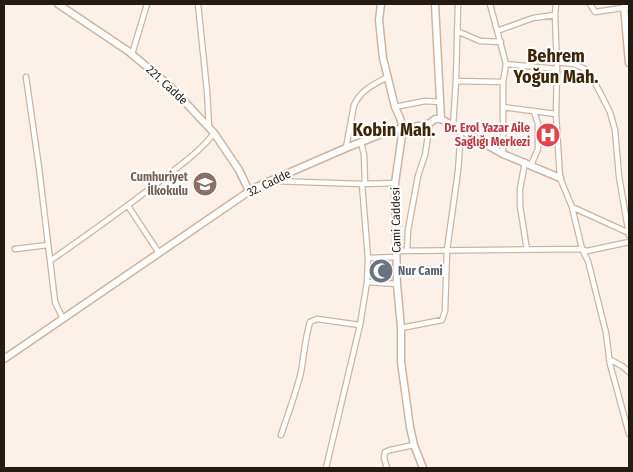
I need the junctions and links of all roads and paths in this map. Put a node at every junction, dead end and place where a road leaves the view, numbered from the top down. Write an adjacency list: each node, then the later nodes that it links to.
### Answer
1 (58, 4): 15 (street, 221. Cadde)
2 (147, 4): 15 (street)
3 (198, 4): 31 (street)
4 (382, 4): 21 (street)
5 (435, 4): 24 (street)
6 (458, 4): 12 (street)
7 (490, 4): 13 (street)
8 (556, 4): 11 (street)
9 (590, 4): 10 (street)
10 (626, 7): 17 (street)
11 (555, 15): 13 (street); 16 (street)
12 (458, 31): 14 (street); 22 (street)
13 (497, 31): 14 (street)
14 (501, 42): 18 (street)
15 (132, 54): 31 (street, 221. Cadde)
16 (556, 62): 19 (street); 47 (street)
17 (629, 63)
18 (506, 64): 19 (street); 23 (street)
19 (557, 70): 28 (street)
20 (26, 77): 49 (street)
21 (388, 77): 26 (street); 37 (street)
22 (456, 81): 23 (street); 32 (street)
23 (503, 82): 25 (street)
24 (440, 102): 26 (street); 29 (street)
25 (502, 107): 27 (street); 38 (street)
26 (394, 108): 33 (street)
27 (534, 111): 28 (street); 39 (street)
28 (556, 114): 40 (street)
29 (441, 119): 30 (street, 32. Cadde); 32 (street)
30 (430, 123): 33 (street, 32. Cadde); 54 (street)
31 (209, 126): 35 (street, 221. Cadde)
32 (453, 126): 34 (street)
33 (403, 128): 36 (street, 32. Cadde); 42 (street, Cami Caddesi)
34 (461, 131): 38 (street); 52 (street)
35 (214, 132): 44 (street, 221. Cadde); 45 (street)
36 (361, 142): 37 (street, 32. Cadde); 43 (street)
37 (346, 148): 41 (street, 32. Cadde)
38 (503, 154): 39 (street)
39 (528, 164): 40 (street); 53 (street)
40 (560, 178): 46 (street)
41 (271, 180): 43 (street); 44 (street, 32. Cadde)
42 (395, 182): 43 (street); 56 (street, Cami Caddesi)
43 (363, 184): 57 (street)
44 (249, 191): 55 (street, 32. Cadde)
45 (128, 206): 55 (street); 58 (street)
46 (572, 207): 47 (street); 51 (street)
47 (629, 233)
48 (629, 242): 51 (street)
49 (48, 244): 50 (street); 58 (street)
50 (15, 249)
51 (582, 249): 53 (street); 65 (street)
52 (447, 250): 53 (street); 54 (street); 63 (street)
53 (528, 250)
54 (407, 251): 56 (street)
55 (158, 253): 61 (street, 32. Cadde)
56 (396, 254): 57 (street); 60 (street, Cami Caddesi)
57 (368, 258): 59 (street)
58 (50, 261): 61 (street)
59 (367, 282): 60 (street); 62 (street)
60 (397, 284): 63 (street, Cami Caddesi)
61 (63, 318): 64 (street, 32. Cadde)
62 (360, 325): 68 (street); 70 (street)
63 (401, 328): 69 (street, Cami Caddesi)
64 (4, 359)
65 (610, 359): 66 (street); 67 (street)
66 (629, 372)
67 (629, 434)
68 (281, 435)
69 (414, 445): 71 (street); 72 (street, Cami Caddesi)
70 (326, 468)
71 (387, 468)
72 (423, 468)

